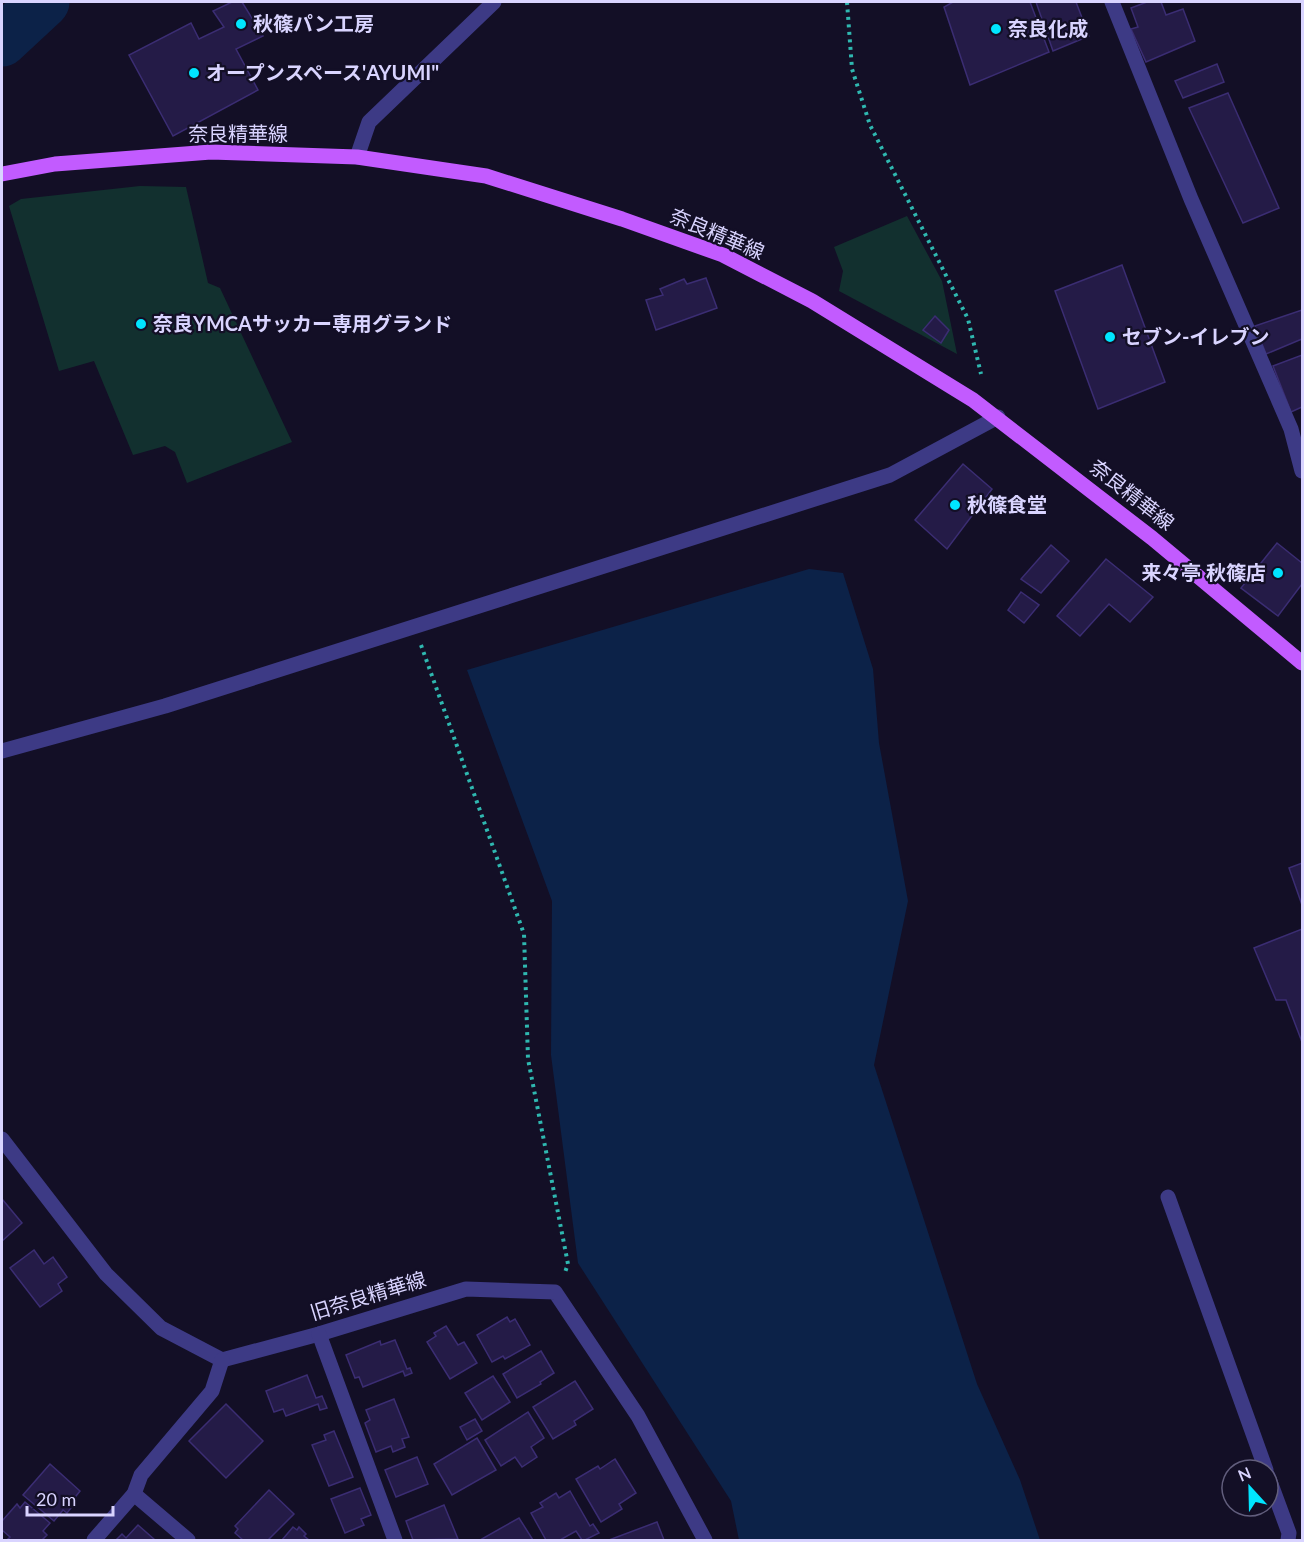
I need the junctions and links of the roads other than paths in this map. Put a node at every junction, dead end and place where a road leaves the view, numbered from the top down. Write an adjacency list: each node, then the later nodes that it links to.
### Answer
1 (494, 2): 3 (street)
2 (1112, 2): 6 (street)
3 (357, 157): 4 (main road, 奈良精華線); 5 (main road, 奈良精華線)
4 (2, 174)
5 (998, 417): 7 (main road, 奈良精華線); 8 (street)
6 (1302, 471)
7 (1302, 663)
8 (2, 751)
9 (2, 1138): 12 (street)
10 (1168, 1197): 13 (street)
11 (319, 1334): 12 (street, 旧奈良精華線); 18 (street); 19 (street, 旧奈良精華線)
12 (222, 1360): 14 (street)
13 (1262, 1458)
14 (134, 1494): 16 (street); 17 (street)
15 (1280, 1510): 20 (street)
16 (94, 1540)
17 (188, 1540)
18 (395, 1540)
19 (705, 1540)
20 (1288, 1540)

